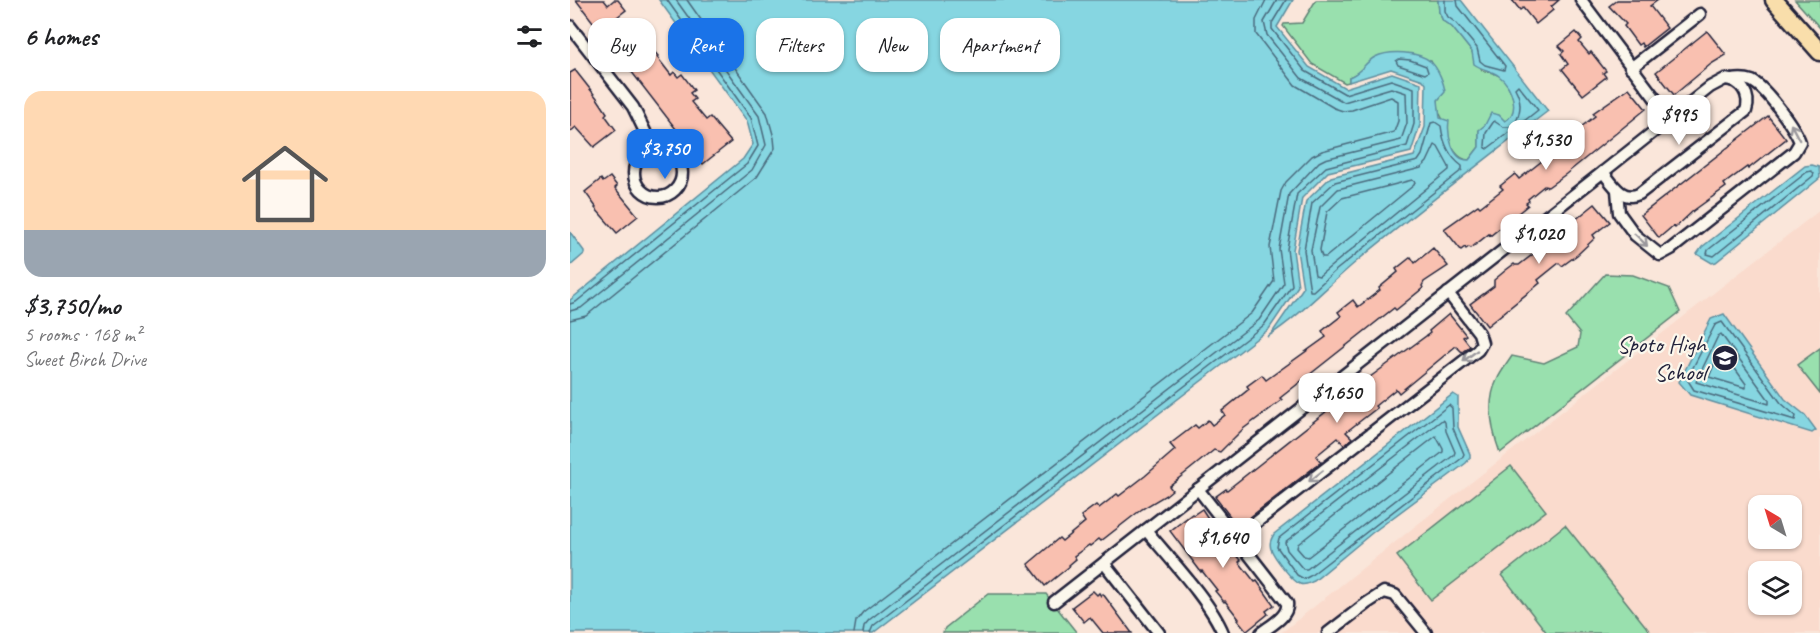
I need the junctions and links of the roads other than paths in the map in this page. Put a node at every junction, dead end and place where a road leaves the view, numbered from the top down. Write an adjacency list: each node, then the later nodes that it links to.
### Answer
1 (1581, 0): 6 (street)
2 (1774, 0): 5 (highway)
3 (1700, 15): 6 (street)
4 (570, 26): 9 (street)
5 (1820, 52)
6 (1631, 68): 8 (street)
7 (1732, 80): 8 (street); 11 (street); 11 (street, one-way to 7)
8 (1670, 118): 10 (street)
9 (653, 148): 9 (street)
10 (1603, 172): 11 (street); 12 (street)
11 (1617, 190)
12 (1448, 293): 13 (street); 15 (street, one-way to 15)
13 (1198, 489): 14 (street); 15 (street)
14 (1146, 530): 16 (street); 19 (street)
15 (1236, 538): 20 (street)
16 (1104, 562): 17 (street); 18 (street)
17 (1054, 602)
18 (1159, 633)
19 (1223, 633)
20 (1261, 633)
21 (1328, 633): 22 (street)
22 (1426, 633)

